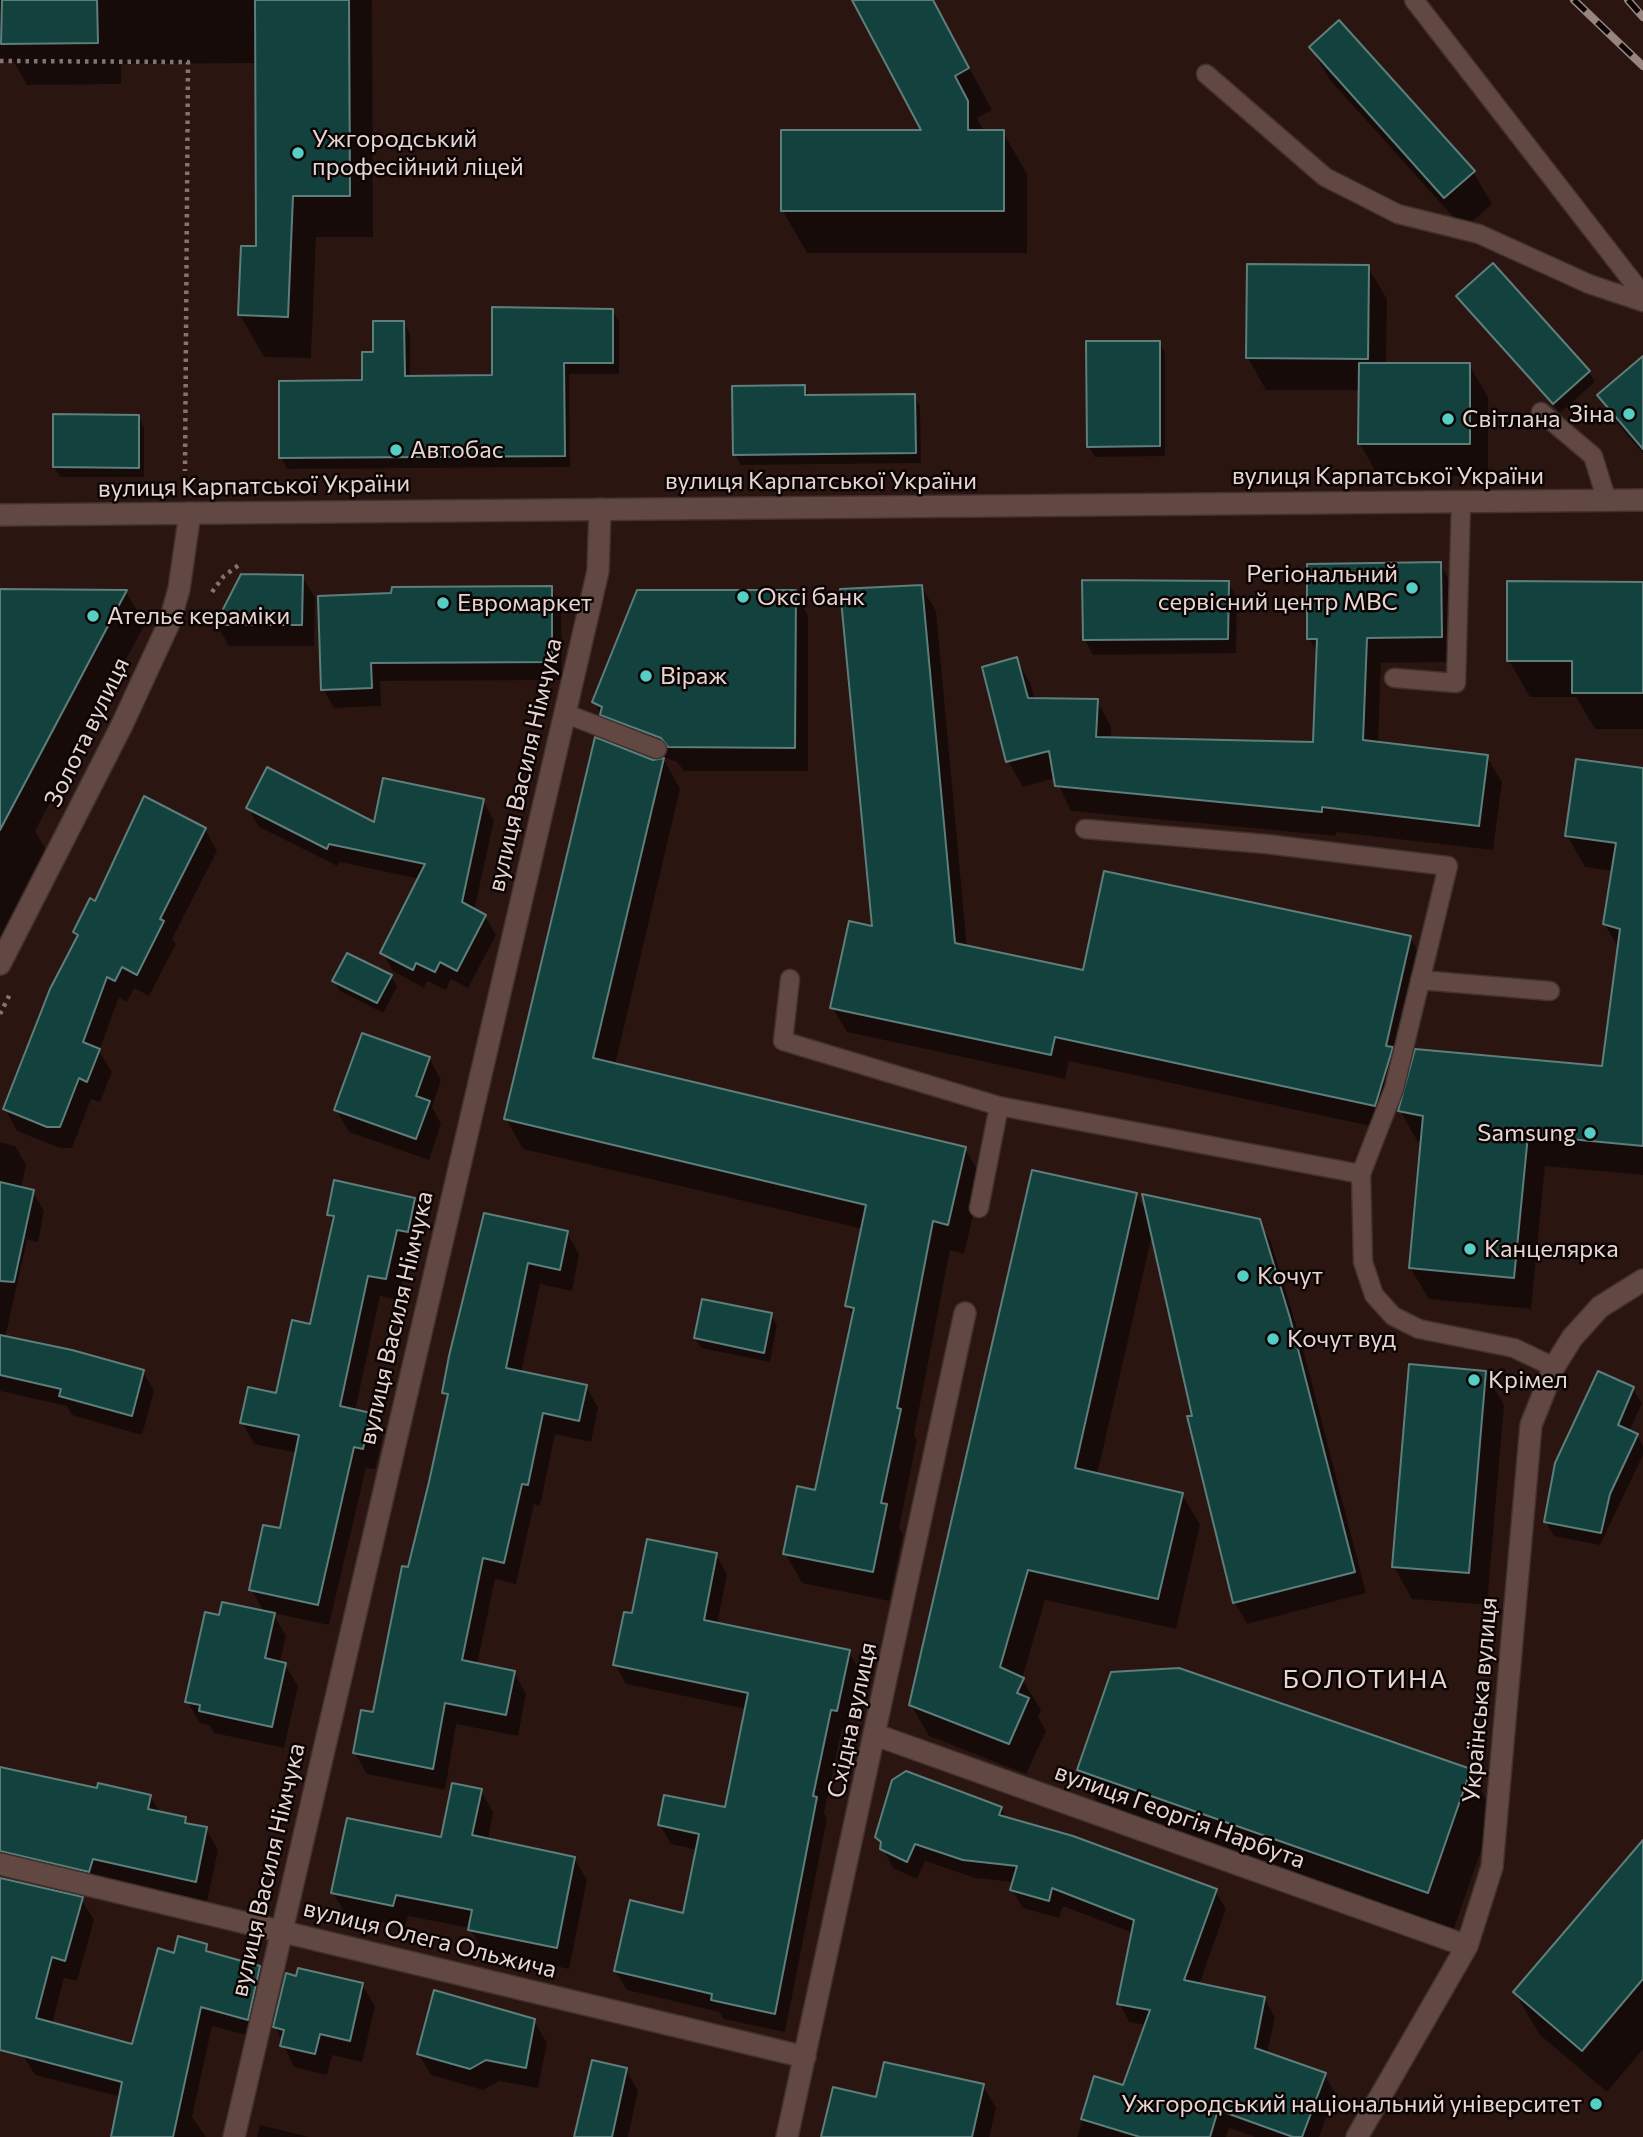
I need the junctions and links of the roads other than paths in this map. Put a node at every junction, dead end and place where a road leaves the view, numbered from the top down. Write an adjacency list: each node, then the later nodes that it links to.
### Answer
1 (1414, 0): 3 (lane)
2 (1206, 74): 4 (lane)
3 (1643, 295)
4 (1643, 302)
5 (1541, 412): 7 (lane)
6 (1643, 500): 7 (street, вулиця Карпатської України)
7 (1607, 501): 8 (street, вулиця Карпатської України)
8 (1461, 502): 9 (street, вулиця Карпатської України); 12 (lane)
9 (600, 509): 10 (street, вулиця Карпатської України); 13 (street, вулиця Василя Німчука)
10 (190, 513): 11 (street, вулиця Карпатської України); 16 (street, Золота вулиця)
11 (0, 515)
12 (1394, 678)
13 (564, 713): 14 (lane); 28 (street, вулиця Василя Німчука)
14 (657, 749)
15 (1085, 829): 18 (lane)
16 (0, 964)
17 (790, 979): 20 (lane)
18 (1420, 980): 19 (lane); 21 (lane)
19 (1550, 991)
20 (999, 1106): 21 (lane); 22 (lane)
21 (1362, 1174): 25 (lane)
22 (979, 1208)
23 (1643, 1280): 25 (street, Українська вулиця)
24 (965, 1313): 26 (street, Східна вулиця)
25 (1554, 1367): 29 (street, Українська вулиця)
26 (876, 1735): 29 (street, вулиця Георгія Нарбута); 30 (street, Східна вулиця)
27 (0, 1864): 28 (street, вулиця Олега Ольжича)
28 (281, 1930): 30 (street, вулиця Олега Ольжича); 31 (street, вулиця Василя Німчука)
29 (1467, 1945): 33 (street, Українська вулиця)
30 (805, 2057): 32 (street, Східна вулиця)
31 (234, 2137)
32 (787, 2137)
33 (1357, 2137)

